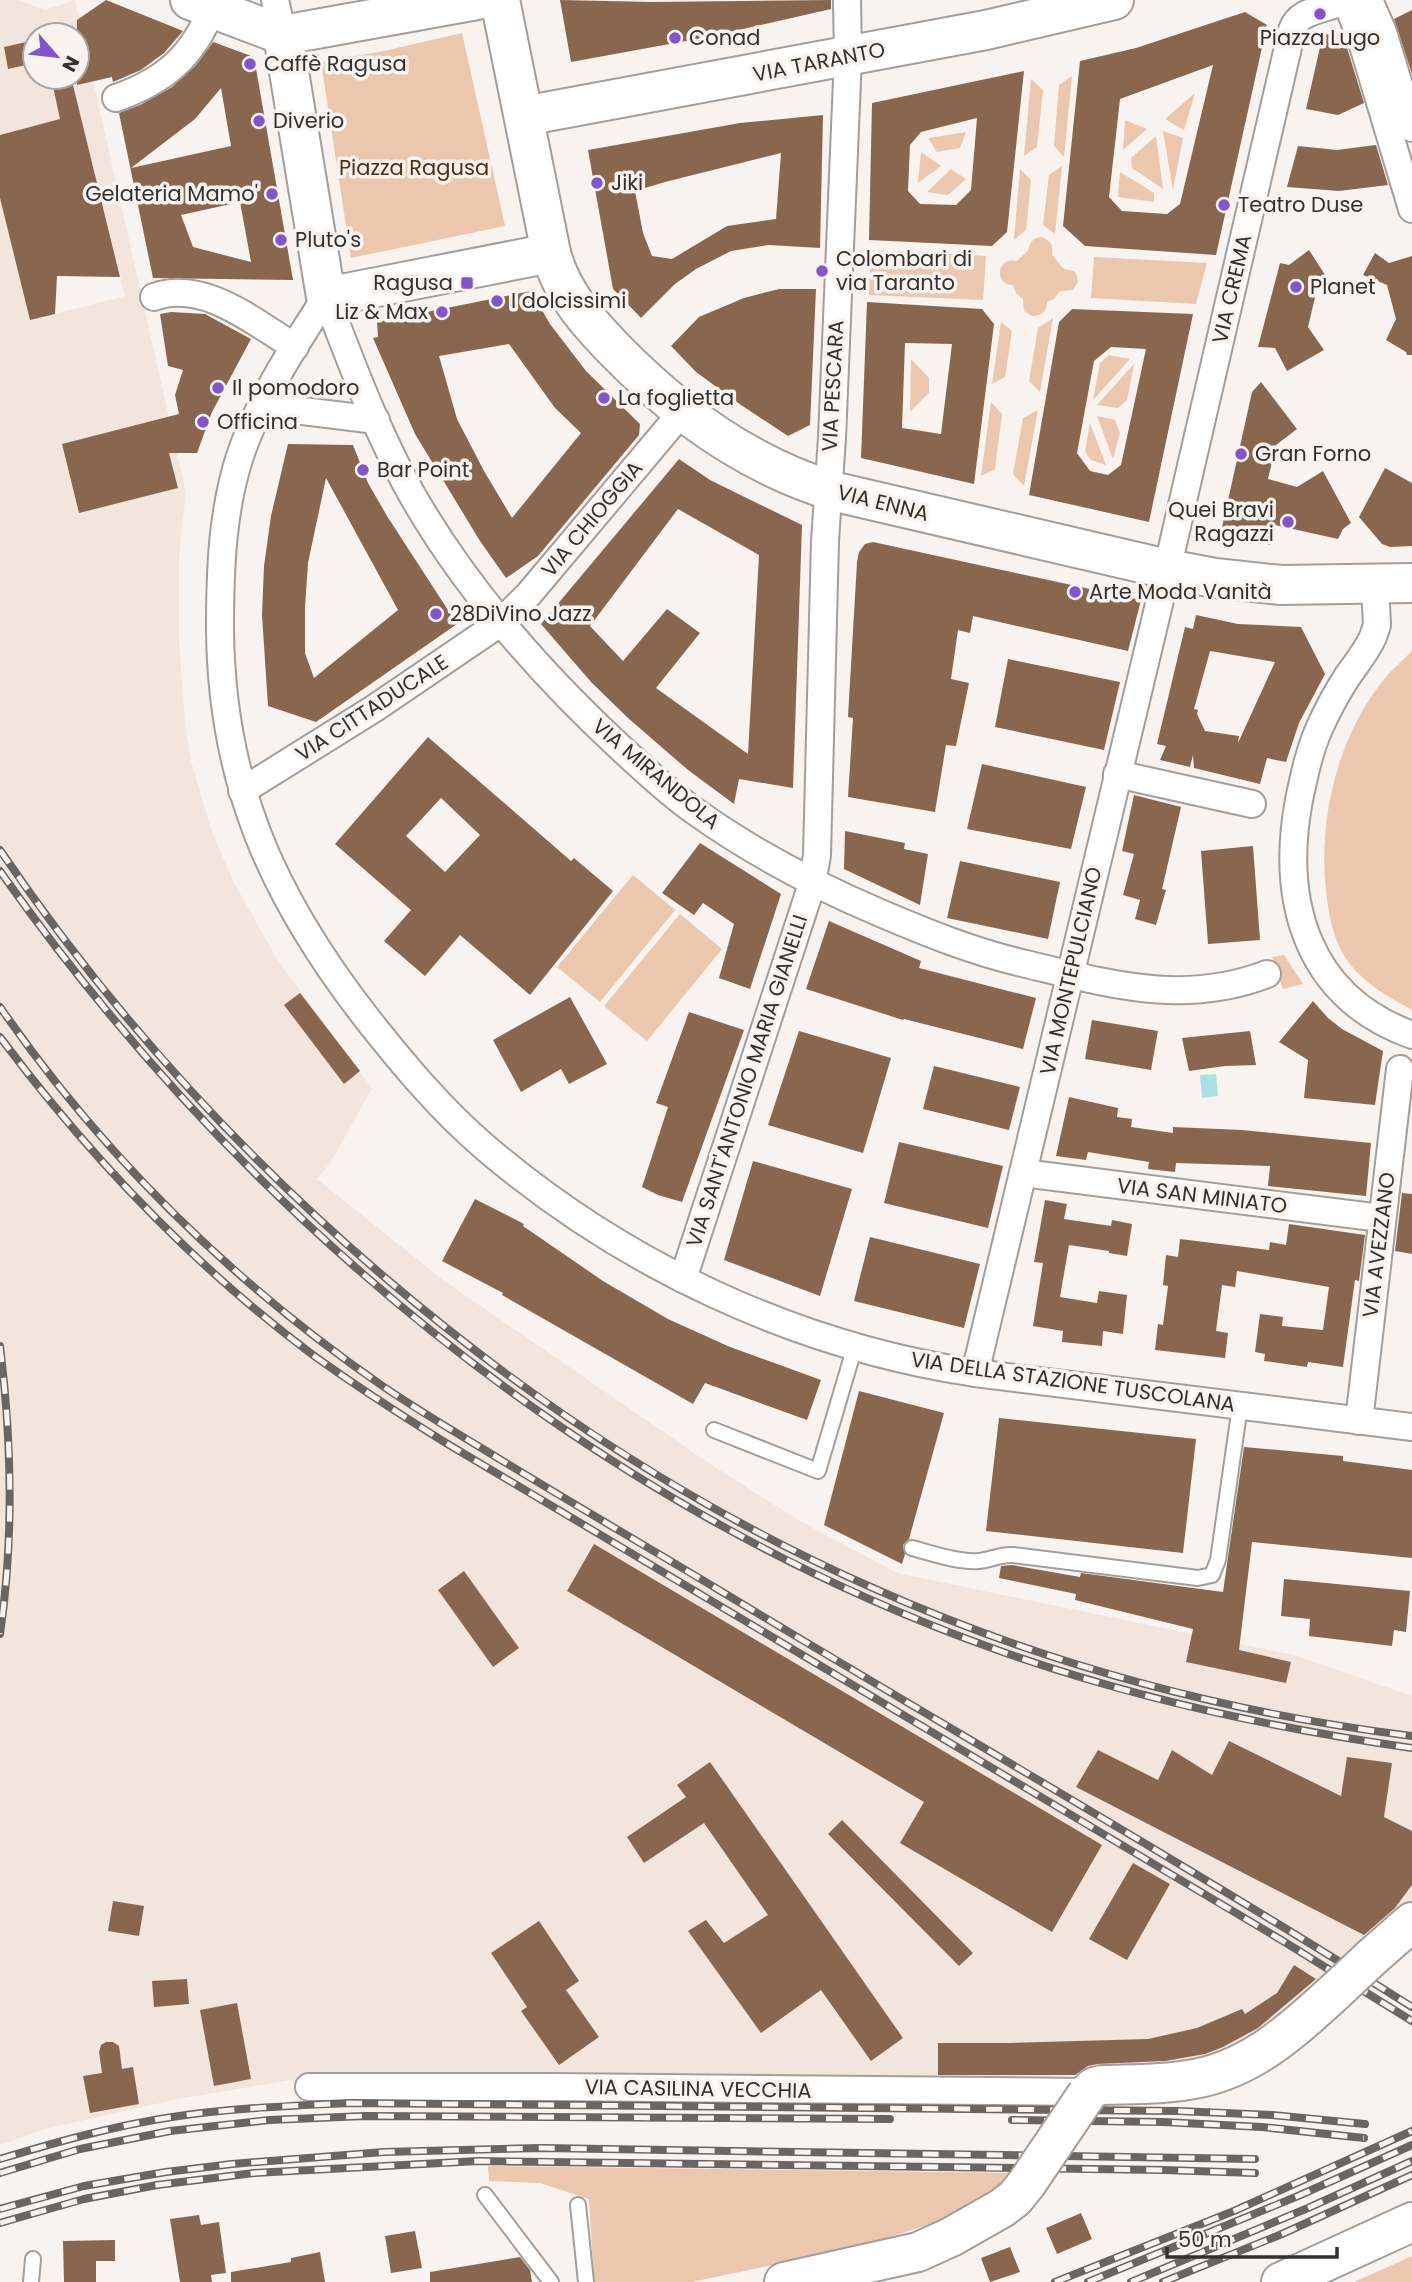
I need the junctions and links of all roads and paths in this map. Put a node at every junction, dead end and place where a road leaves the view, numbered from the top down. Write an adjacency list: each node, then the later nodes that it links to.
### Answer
1 (477, 0): 8 (main road)
2 (500, 0): 11 (main road)
3 (847, 0): 9 (street, VIA PESCARA)
4 (1114, 0): 9 (main road, VIA TARANTO)
5 (1345, 0): 13 (street); 22 (street, VIA CREMA)
6 (1369, 0): 12 (street)
7 (201, 4): 8 (main road); 10 (street)
8 (279, 17): 16 (main road)
9 (848, 57): 11 (main road, VIA TARANTO); 21 (street, VIA PESCARA)
10 (116, 98)
11 (524, 116): 14 (main road)
12 (1412, 128)
13 (1412, 209)
14 (551, 253): 16 (main road); 19 (main road, VIA ENNA)
15 (154, 297): 17 (street)
16 (326, 297): 17 (street); 20 (street)
17 (295, 347): 18 (street)
18 (262, 406): 20 (street); 26 (street, VIA DELLA STAZIONE TUSCOLANA)
19 (682, 412): 21 (main road, VIA ENNA); 24 (street, VIA CHIOGGIA)
20 (376, 420): 24 (street, VIA MIRANDOLA)
21 (828, 490): 22 (main road, VIA ENNA); 28 (street, VIA PESCARA)
22 (1167, 569): 23 (main road, VIA ENNA); 25 (street, VIA MONTEPULCIANO)
23 (1394, 584): 31 (street)
24 (500, 622): 26 (street, VIA CITTADUCALE); 28 (street, VIA MIRANDOLA)
25 (1117, 774): 27 (street); 30 (street, VIA MONTEPULCIANO)
26 (242, 791): 35 (street, VIA DELLA STAZIONE TUSCOLANA)
27 (1252, 804)
28 (812, 884): 30 (street, VIA MIRANDOLA); 35 (street, VIA SANT'ANTONIO MARIA GIANELLI)
29 (1268, 974): 30 (street, VIA MIRANDOLA)
30 (1069, 975): 33 (street, VIA MONTEPULCIANO)
31 (1412, 1035)
32 (1400, 1069): 34 (street, VIA AVEZZANO)
33 (1023, 1173): 34 (street, VIA SAN MINIATO); 37 (street, VIA MONTEPULCIANO)
34 (1381, 1218): 39 (street, VIA AVEZZANO)
35 (682, 1279): 36 (street, VIA DELLA STAZIONE TUSCOLANA)
36 (855, 1346): 37 (street, VIA DELLA STAZIONE TUSCOLANA); 41 (lane)
37 (975, 1373): 38 (street, VIA DELLA STAZIONE TUSCOLANA)
38 (1240, 1406): 39 (street, VIA DELLA STAZIONE TUSCOLANA); 42 (lane)
39 (1359, 1421): 40 (street, VIA DELLA STAZIONE TUSCOLANA)
40 (1412, 1427)
41 (714, 1430)
42 (912, 1548)
43 (1412, 1922): 45 (main road, VIA CASILINA VECCHIA, bridge)
44 (309, 2087): 45 (street, VIA CASILINA VECCHIA)
45 (1087, 2093): 54 (main road, bridge)
46 (485, 2195): 52 (lane)
47 (578, 2205): 53 (lane)
48 (1412, 2221): 55 (main road)
49 (1412, 2240): 56 (main road)
50 (33, 2259): 51 (lane)
51 (31, 2282)
52 (551, 2282)
53 (586, 2282)
54 (785, 2282)
55 (1281, 2282)
56 (1321, 2282)

